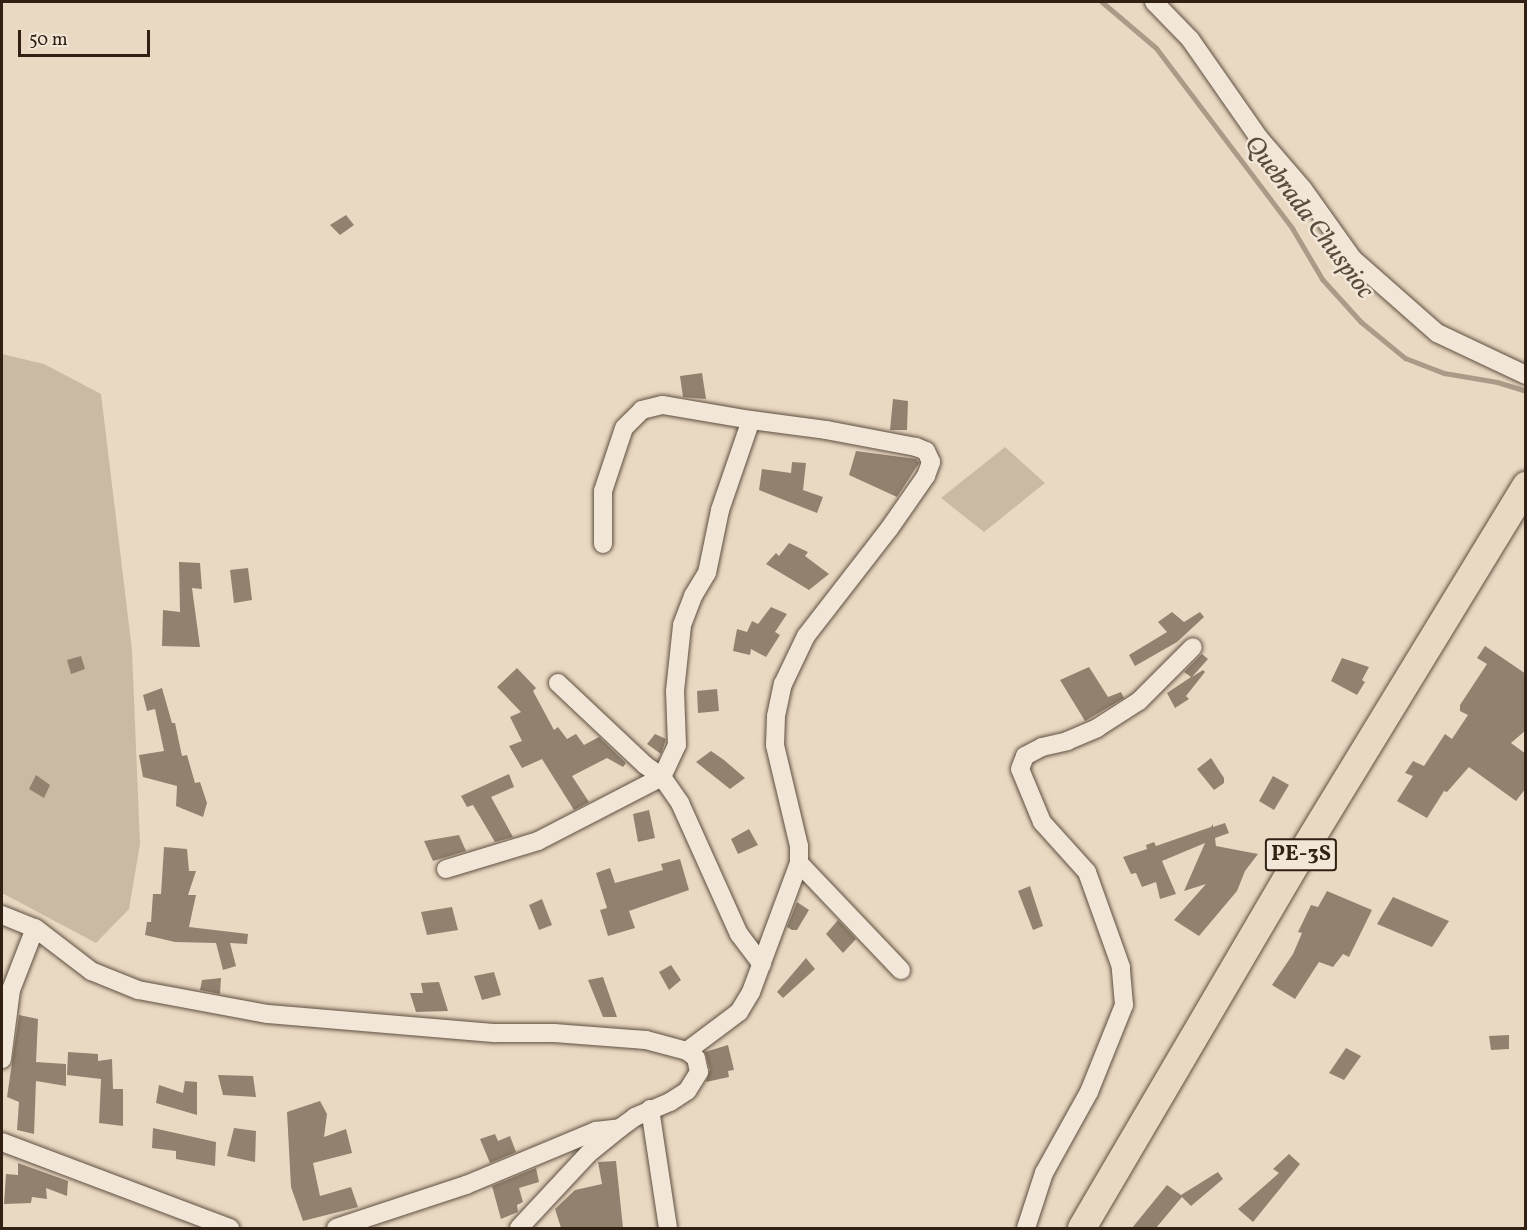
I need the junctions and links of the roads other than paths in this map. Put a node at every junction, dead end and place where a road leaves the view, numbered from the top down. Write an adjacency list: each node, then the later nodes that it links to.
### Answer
1 (1154, 2): 2 (street)
2 (1526, 375)
3 (750, 420): 5 (street); 8 (street); 9 (street)
4 (1526, 486): 25 (highway, PE-3S)
5 (603, 544)
6 (1193, 647): 24 (street)
7 (558, 683): 8 (street)
8 (662, 777): 10 (street); 13 (street)
9 (799, 863): 13 (street); 14 (street)
10 (446, 869)
11 (2, 915): 12 (street)
12 (35, 928): 15 (street); 16 (street)
13 (762, 964): 15 (street)
14 (901, 970)
15 (687, 1051): 17 (street)
16 (2, 1059)
17 (650, 1109): 18 (street); 23 (street)
18 (620, 1128): 21 (street); 22 (street)
19 (2, 1142): 20 (street)
20 (230, 1228)
21 (336, 1228)
22 (519, 1228)
23 (668, 1228)
24 (1026, 1228)
25 (1083, 1228)

